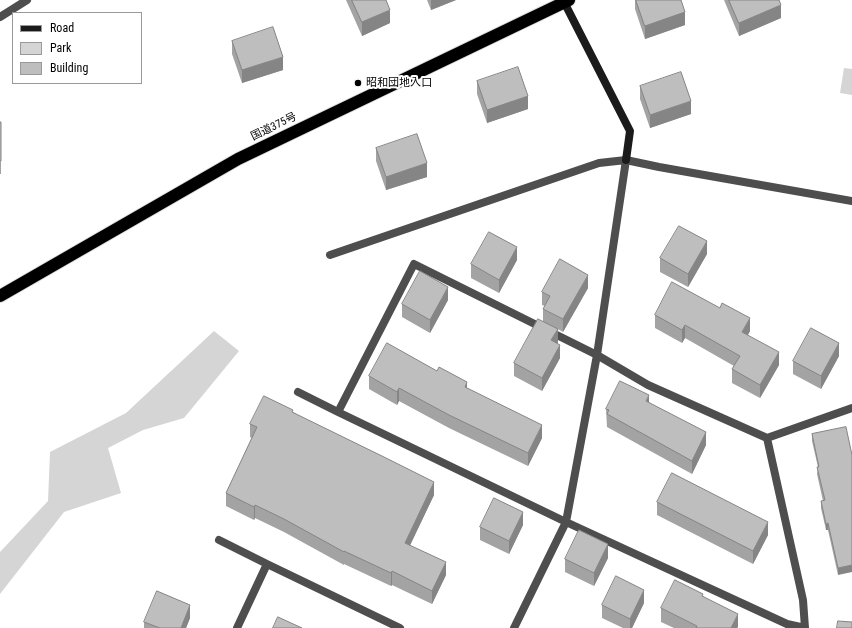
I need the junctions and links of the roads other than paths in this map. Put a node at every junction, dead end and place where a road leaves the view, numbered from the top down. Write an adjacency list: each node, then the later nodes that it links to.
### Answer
1 (27, 0): 3 (street)
2 (566, 1): 4 (street); 7 (highway, 国道375号)
3 (0, 17)
4 (626, 160): 5 (street); 6 (street); 8 (street)
5 (852, 201)
6 (330, 255)
7 (0, 296)
8 (597, 355): 11 (street); 12 (street); 13 (street)
9 (298, 392): 11 (street)
10 (852, 408): 12 (street)
11 (338, 412): 13 (street)
12 (767, 438): 19 (street)
13 (566, 522): 18 (street); 19 (street)
14 (219, 540): 15 (street)
15 (267, 564): 16 (street); 17 (street)
16 (237, 628)
17 (400, 628)
18 (514, 628)
19 (805, 628)

